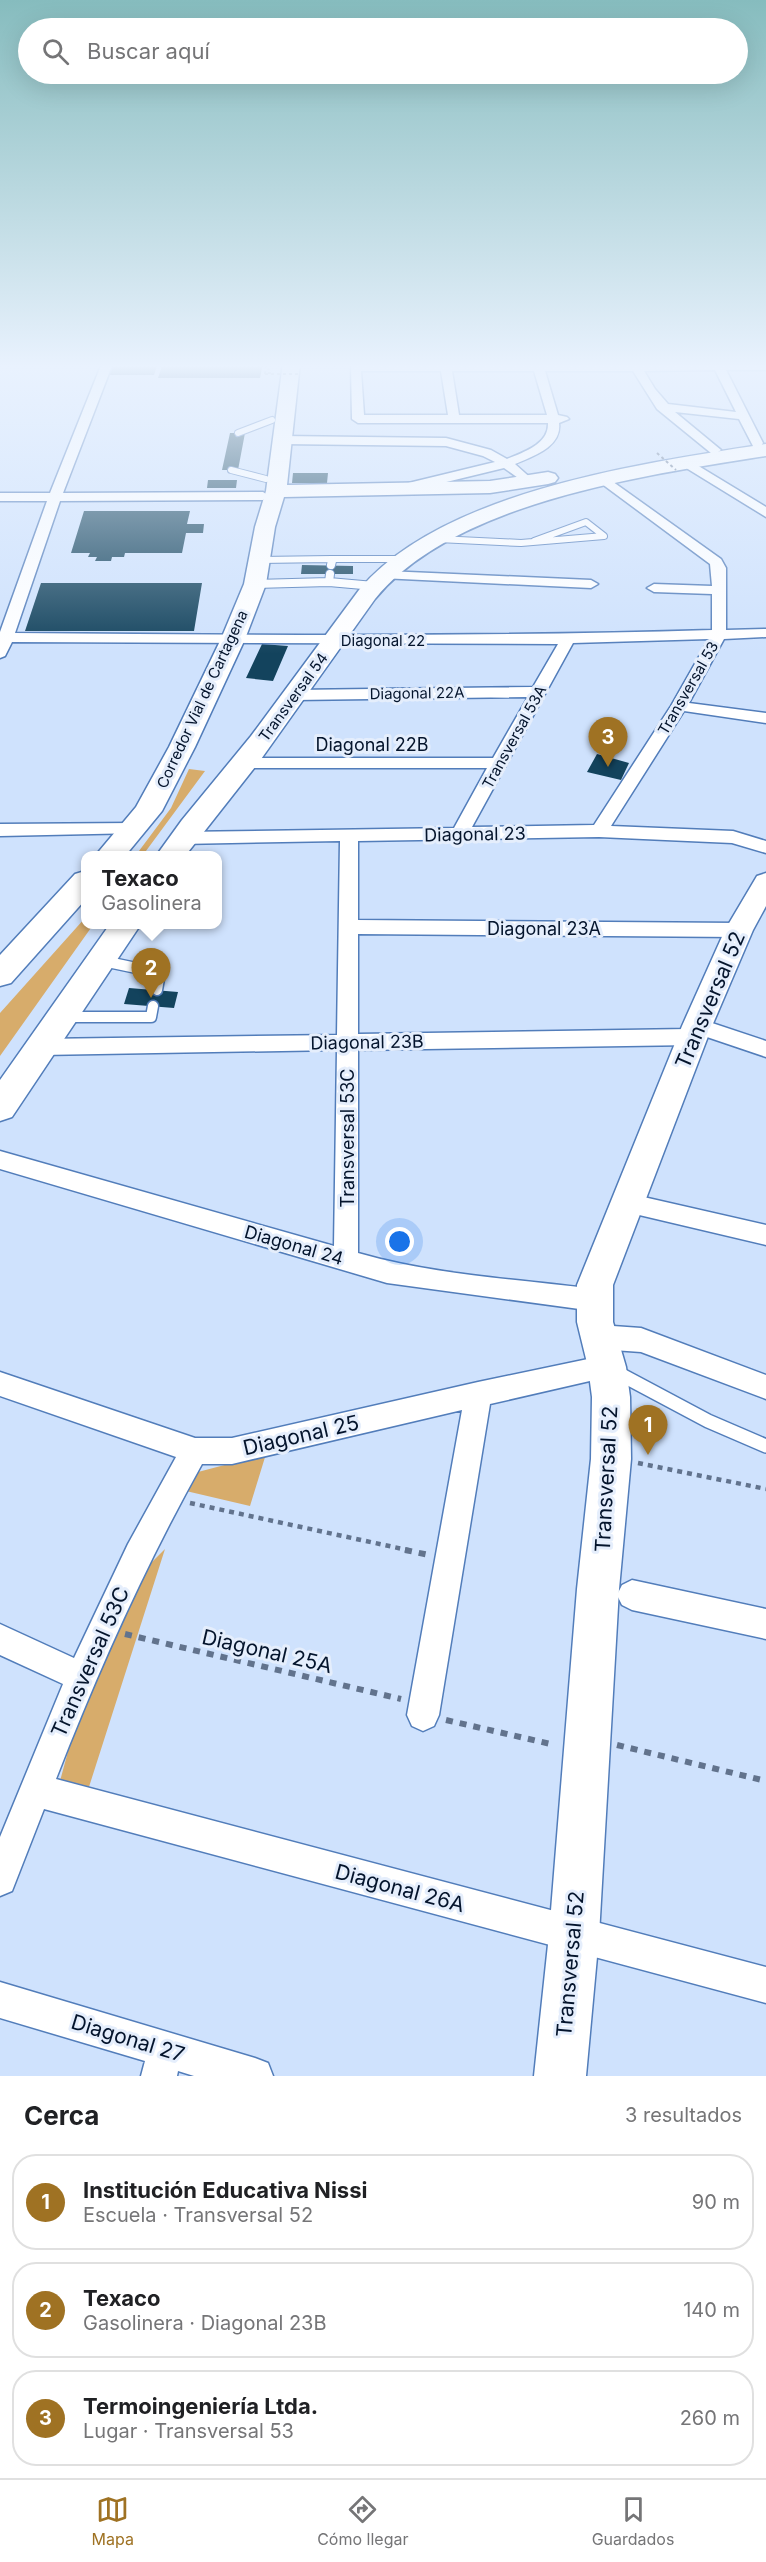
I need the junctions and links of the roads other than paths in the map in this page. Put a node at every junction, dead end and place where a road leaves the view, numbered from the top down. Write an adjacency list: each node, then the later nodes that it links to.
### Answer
1 (70, 460): 18 (street)
2 (270, 460): 13 (main road, Corredor Vial de Cartagena)
3 (276, 460): 13 (main road, Corredor Vial de Cartagena)
4 (496, 460): 11 (street)
5 (529, 460): 11 (street)
6 (542, 460): 11 (street)
7 (621, 460): 11 (main road)
8 (708, 460): 9 (main road)
9 (681, 467): 12 (main road); 19 (street)
10 (231, 470): 13 (lane)
11 (516, 471): 14 (main road); 15 (street); 16 (main road)
12 (602, 478): 16 (main road); 31 (street, Transversal 53)
13 (268, 488): 15 (main road); 18 (street); 24 (main road, Corredor Vial de Cartagena)
14 (465, 488): 15 (main road); 20 (main road)
15 (401, 489)
16 (562, 489): 20 (main road)
17 (0, 497): 18 (street)
18 (55, 497): 34 (street)
19 (766, 513)
20 (489, 515): 21 (main road, Transversal 54)
21 (438, 539): 22 (lane); 23 (main road, Transversal 54)
22 (534, 541): 22 (lane)
23 (406, 559): 25 (lane); 26 (main road, Transversal 54)
24 (259, 560): 25 (lane); 28 (main road, Corredor Vial de Cartagena)
25 (331, 566): 27 (lane)
26 (380, 581): 27 (lane); 29 (street); 37 (main road, Transversal 54)
27 (329, 582): 28 (lane)
28 (255, 584): 35 (main road, Corredor Vial de Cartagena)
29 (591, 584)
30 (654, 588): 31 (street)
31 (718, 590): 33 (street, Transversal 53)
32 (766, 633): 33 (street, Diagonal 22)
33 (719, 634): 36 (street, Diagonal 22); 41 (street, Transversal 53)
34 (2, 637): 35 (street, Diagonal 22); 38 (street)
35 (233, 639): 37 (street, Diagonal 22); 45 (main road, Corredor Vial de Cartagena)
36 (567, 639): 37 (street, Diagonal 22); 39 (street, Transversal 53A)
37 (334, 640): 40 (main road, Transversal 54)
38 (0, 653)
39 (539, 692): 40 (street, Diagonal 22A); 44 (street, Transversal 53A)
40 (294, 695): 43 (main road, Transversal 54)
41 (680, 706): 42 (street); 47 (street, Transversal 53)
42 (766, 718)
43 (245, 763): 44 (street, Diagonal 22B); 50 (main road, Transversal 54)
44 (500, 764): 48 (street, Transversal 53A)
45 (134, 829): 46 (street); 52 (main road, Corredor Vial de Cartagena)
46 (0, 830)
47 (599, 831): 48 (street, Diagonal 23); 51 (street, Diagonal 23)
48 (459, 834): 49 (street, Diagonal 23)
49 (349, 836): 50 (street, Diagonal 23); 55 (street, Transversal 53C)
50 (176, 847)
51 (766, 847)
52 (113, 851)
53 (766, 882): 57 (street, Transversal 52)
54 (81, 885): 59 (main road)
55 (348, 927): 57 (street, Diagonal 23A); 64 (street, Transversal 53C)
56 (123, 929): 58 (main road)
57 (739, 930): 63 (street, Transversal 52)
58 (103, 961): 60 (lane); 62 (main road)
59 (0, 975)
60 (157, 990)
61 (153, 1006): 62 (lane)
62 (63, 1017): 65 (main road)
63 (696, 1031): 64 (street, Diagonal 23B); 66 (street, Diagonal 23B); 69 (street, Transversal 52)
64 (347, 1042): 65 (street, Diagonal 23B); 71 (street, Transversal 53C)
65 (41, 1047): 67 (main road)
66 (766, 1049)
67 (0, 1107)
68 (0, 1160): 71 (street, Diagonal 24)
69 (626, 1203): 70 (street); 72 (street, Transversal 52)
70 (766, 1235)
71 (346, 1261): 72 (street, Diagonal 24)
72 (600, 1335): 74 (street, Diagonal 24); 75 (street, Diagonal 25); 76 (lane); 85 (street, Transversal 52)
73 (0, 1384): 77 (street, Diagonal 25)
74 (766, 1387)
75 (478, 1394): 77 (street, Diagonal 25); 82 (street)
76 (766, 1446)
77 (195, 1451): 81 (street, Transversal 53C)
78 (632, 1594): 79 (street)
79 (766, 1623)
80 (0, 1639): 81 (street)
81 (82, 1677): 83 (street, Transversal 53C)
82 (424, 1710)
83 (35, 1790): 84 (street, Transversal 53C); 85 (street, Diagonal 26A)
84 (0, 1879)
85 (574, 1935): 86 (street, Diagonal 26A); 90 (street, Transversal 52)
86 (766, 1985)
87 (0, 2000): 88 (street, Diagonal 27)
88 (163, 2063): 89 (street, Diagonal 27)
89 (255, 2076)
90 (560, 2076)

